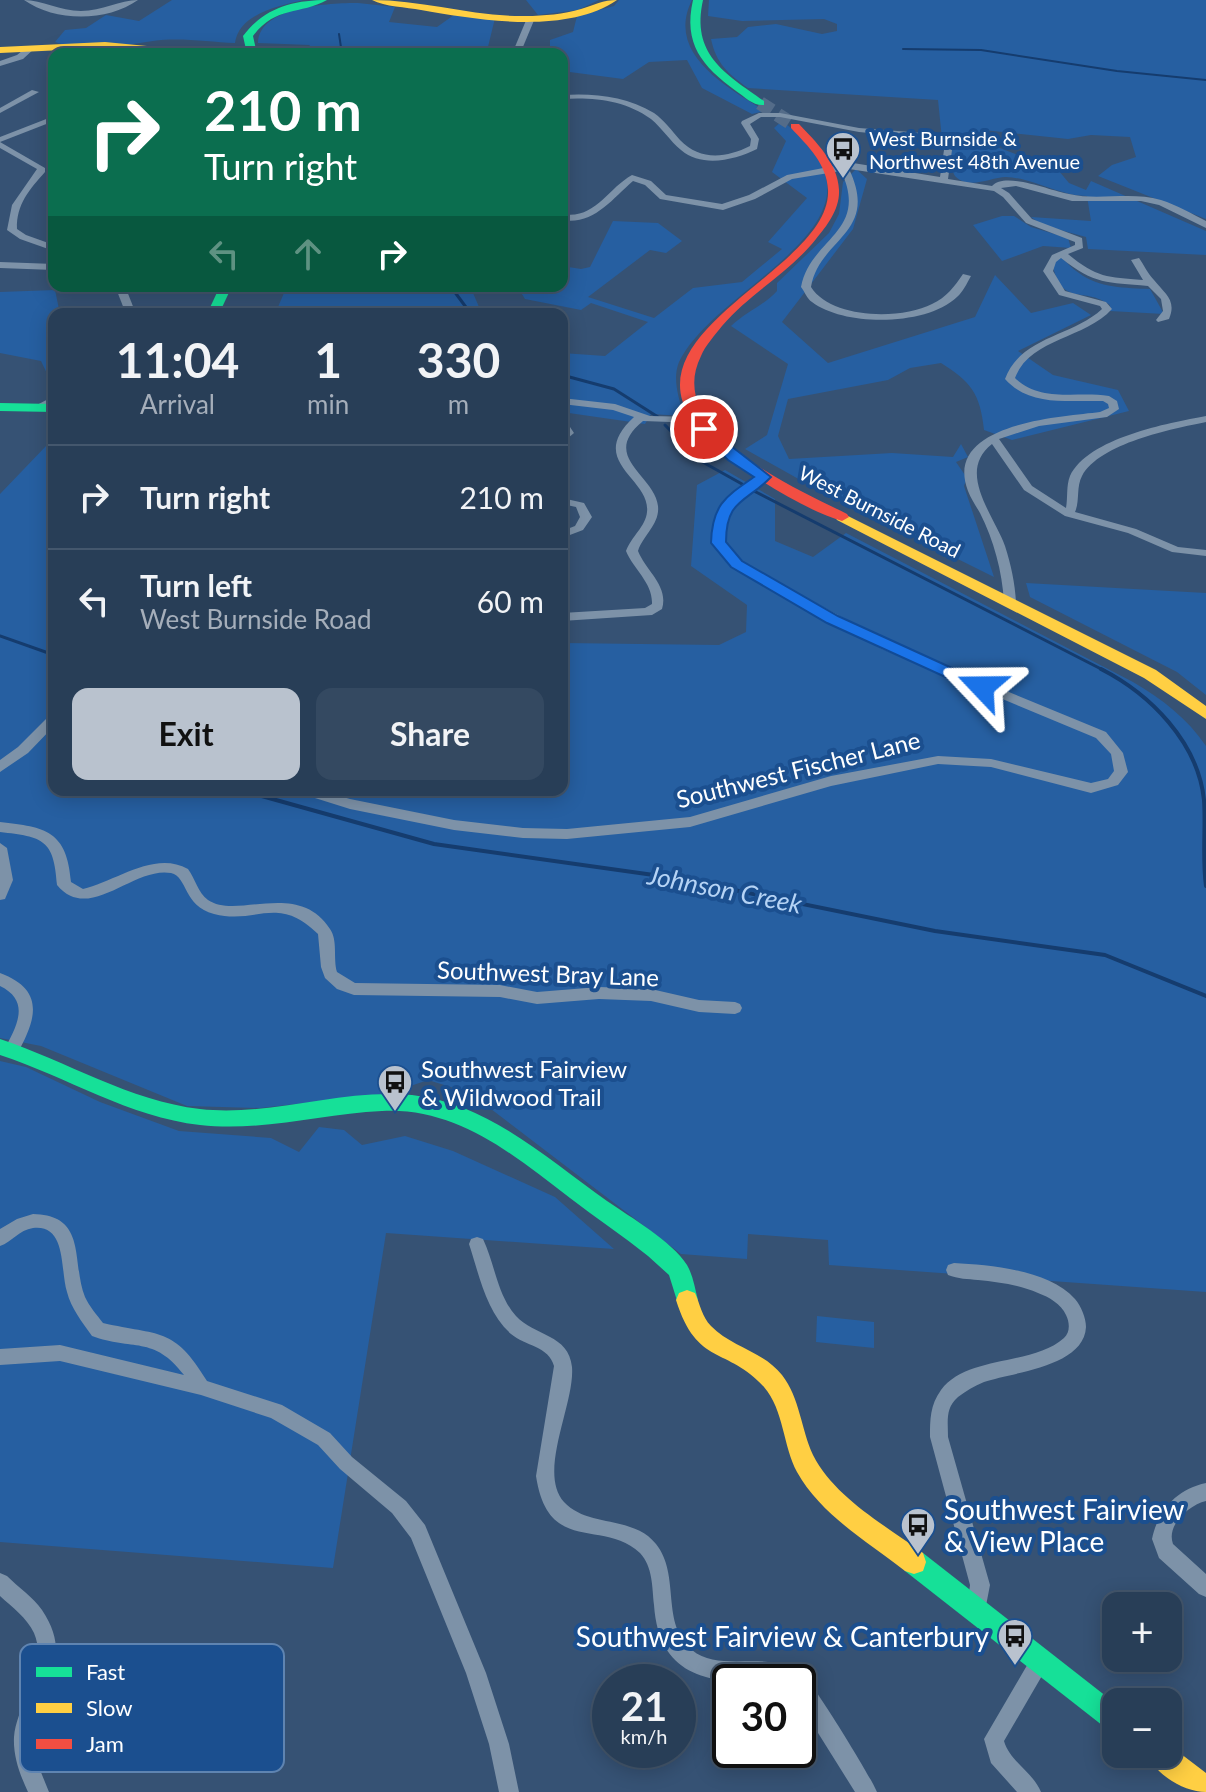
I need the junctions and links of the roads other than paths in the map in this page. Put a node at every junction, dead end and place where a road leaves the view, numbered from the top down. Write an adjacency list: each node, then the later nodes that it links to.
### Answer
1 (28, 0): 2 (street)
2 (134, 0)
3 (322, 0): 11 (main road)
4 (377, 0): 8 (main road)
5 (516, 0): 8 (main road)
6 (612, 0): 8 (main road)
7 (698, 0): 17 (main road)
8 (531, 18): 12 (street)
9 (31, 48): 10 (main road); 13 (main road); 14 (street)
10 (48, 48)
11 (251, 48)
12 (518, 48)
13 (0, 50)
14 (0, 64)
15 (35, 92): 18 (street)
16 (568, 97): 19 (street)
17 (760, 103)
18 (0, 111)
19 (788, 120): 22 (main road); 23 (street)
20 (48, 121): 21 (street)
21 (0, 142): 27 (street)
22 (837, 168): 23 (street); 25 (street); 32 (street); 40 (main road, West Burnside Road)
23 (944, 179): 24 (street)
24 (996, 189): 26 (street); 28 (street)
25 (568, 218)
26 (1206, 225)
27 (48, 246)
28 (1062, 254): 33 (street); 41 (street)
29 (1136, 260): 33 (street)
30 (0, 265): 31 (street)
31 (48, 267)
32 (966, 276)
33 (1151, 283): 34 (street)
34 (1161, 320)
35 (568, 402): 38 (street)
36 (48, 405): 37 (main road)
37 (0, 407)
38 (640, 418): 40 (street); 48 (street)
39 (1206, 419): 44 (street)
40 (698, 420): 42 (main road, West Burnside Road)
41 (993, 438): 44 (street); 47 (street)
42 (764, 477): 47 (main road, West Burnside Road); 52 (street, Southwest Fischer Lane)
43 (568, 502): 45 (street)
44 (1069, 514): 46 (street)
45 (568, 533)
46 (1206, 553)
47 (1010, 602): 49 (main road, West Burnside Road)
48 (568, 617)
49 (1206, 714)
50 (48, 724): 51 (street)
51 (0, 767)
52 (324, 796)
53 (0, 827): 57 (street, Southwest Bray Lane)
54 (0, 848): 55 (street)
55 (0, 895)
56 (0, 979): 58 (street)
57 (735, 1008)
58 (6, 1049): 67 (main road)
59 (0, 1239): 63 (street)
60 (477, 1244): 70 (street)
61 (954, 1270): 67 (street)
62 (0, 1357): 63 (street)
63 (201, 1387): 77 (street)
64 (1206, 1492): 66 (street)
65 (0, 1583): 68 (street)
66 (1206, 1587)
67 (977, 1609): 69 (main road)
68 (45, 1644)
69 (1040, 1662): 71 (main road); 79 (street)
70 (712, 1668)
71 (1102, 1709)
72 (816, 1713): 78 (street)
73 (1178, 1768): 75 (main road)
74 (32, 1772): 76 (street)
75 (1206, 1789)
76 (39, 1792)
77 (509, 1792)
78 (867, 1792)
79 (1031, 1792)

